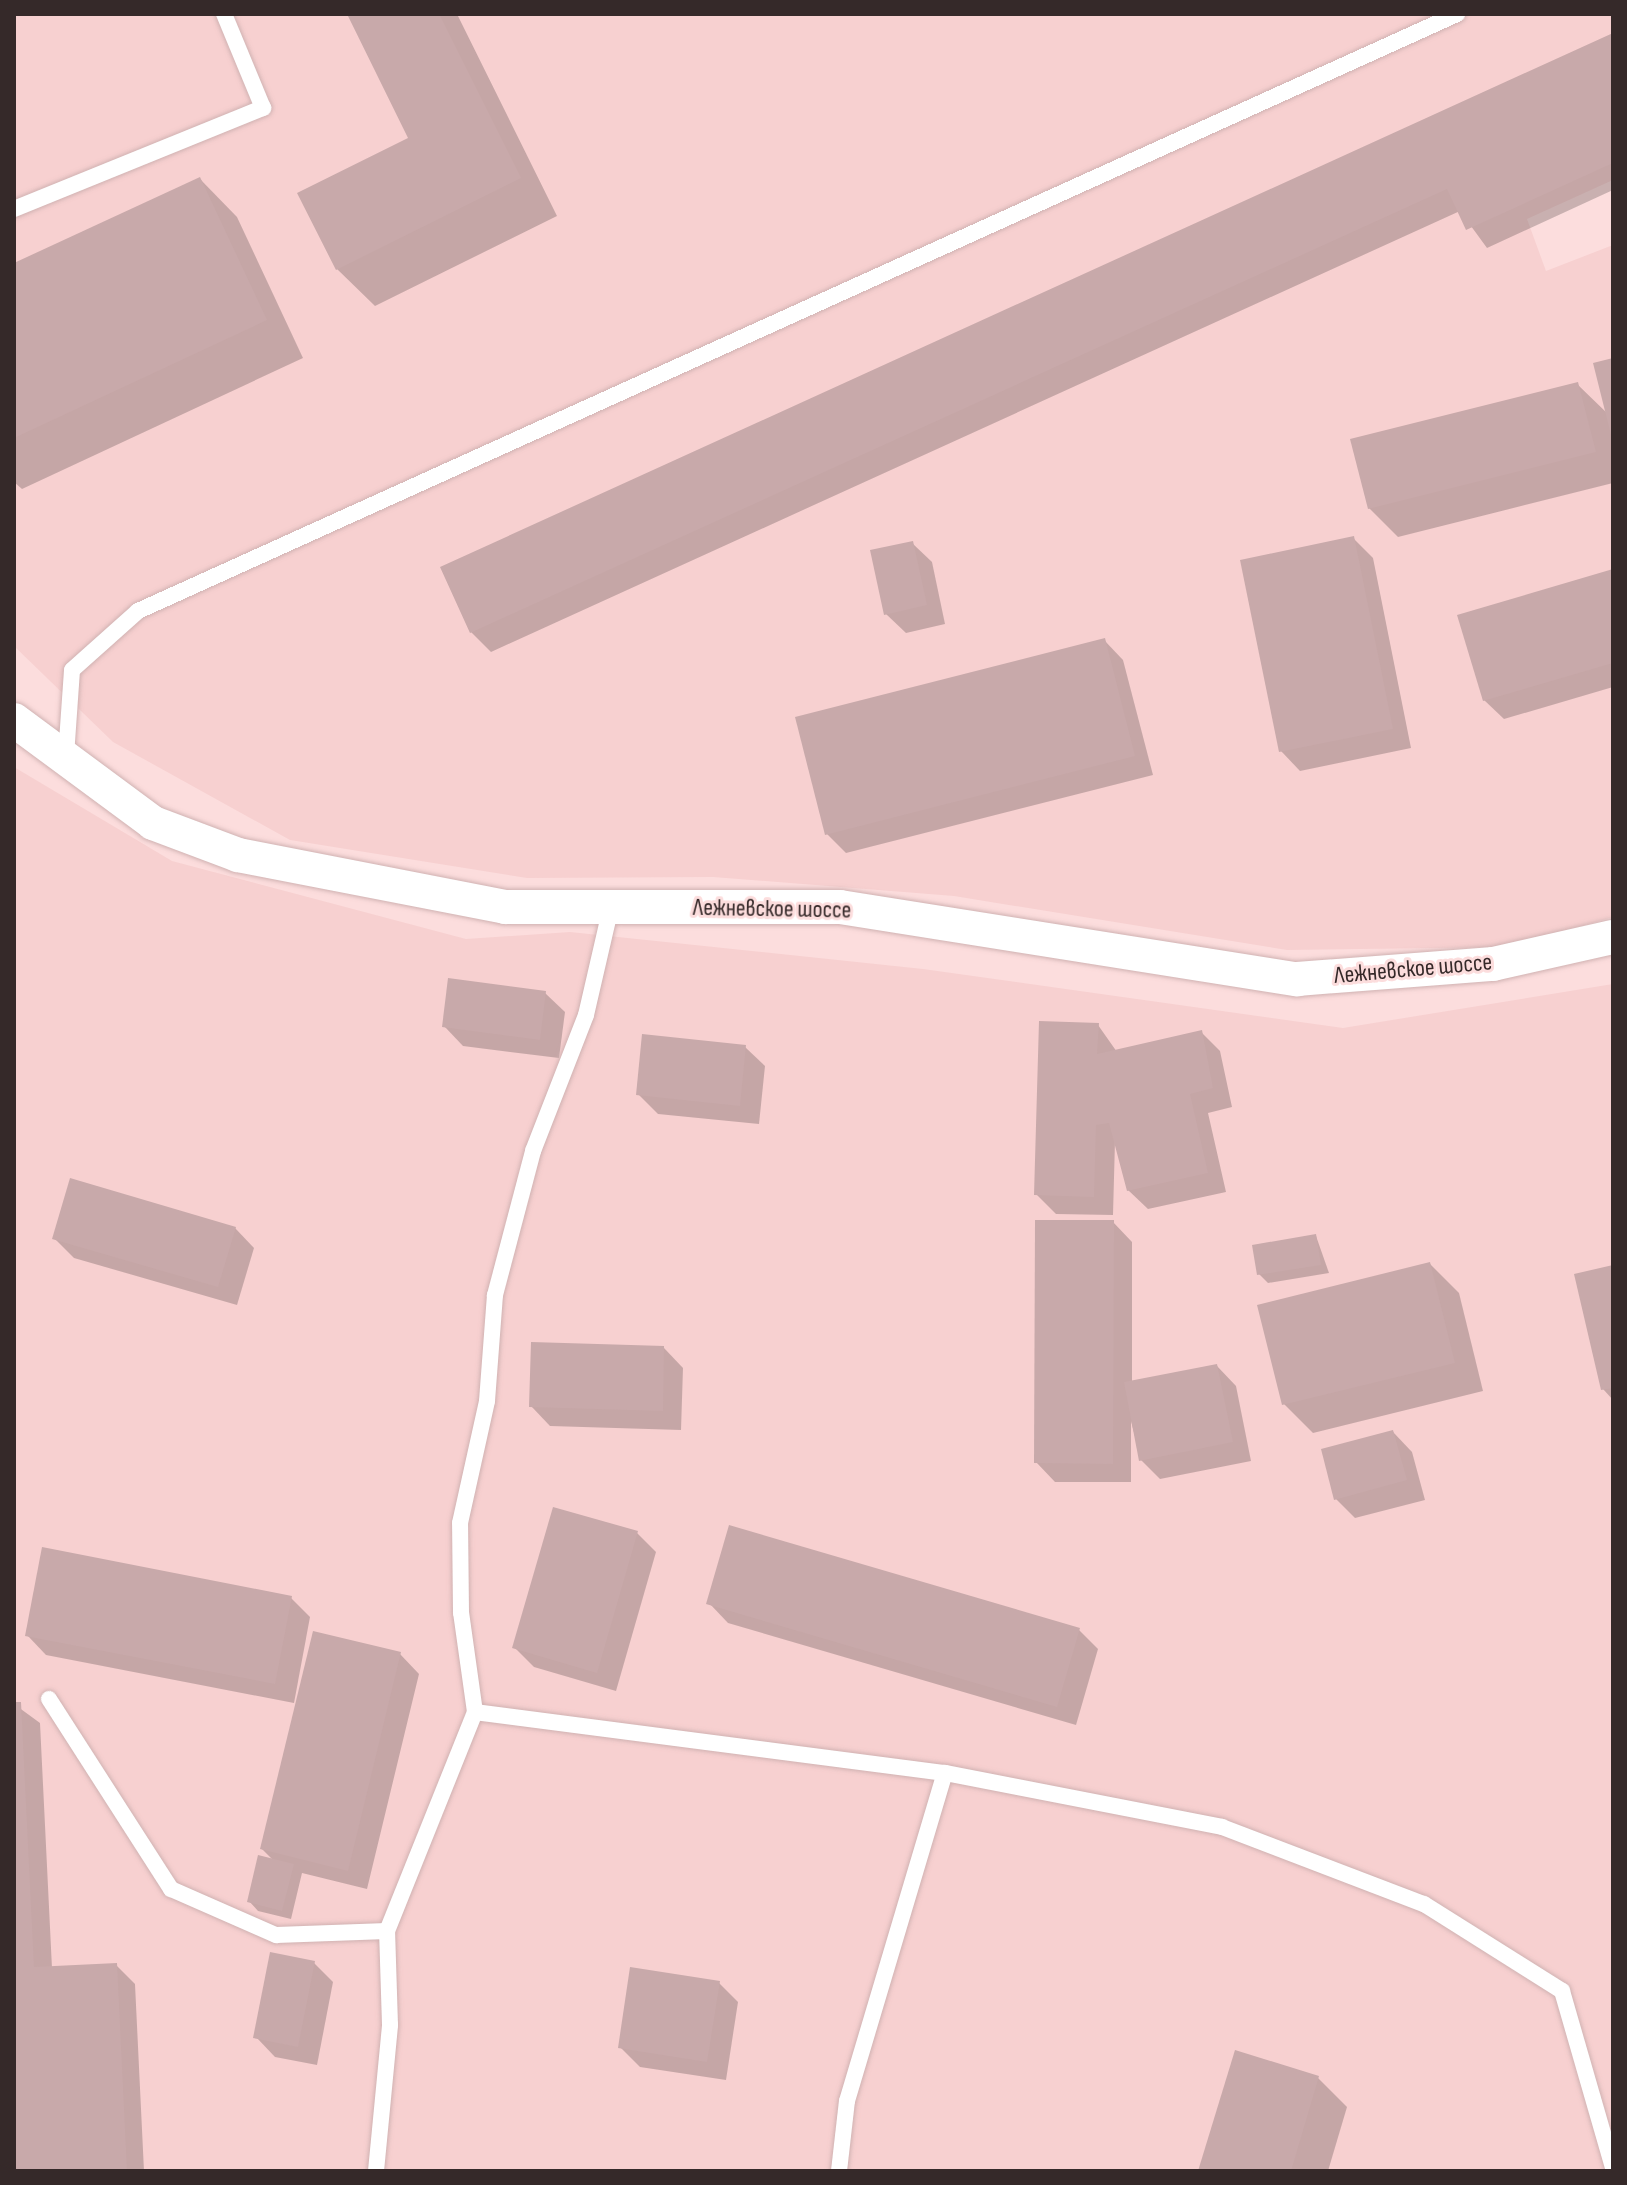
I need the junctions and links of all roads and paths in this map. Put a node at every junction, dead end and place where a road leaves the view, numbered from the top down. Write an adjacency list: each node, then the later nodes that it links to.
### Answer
1 (224, 14): 3 (lane)
2 (1457, 14): 5 (lane)
3 (15, 205)
4 (14, 720): 5 (street, Лежневское шоссе)
5 (66, 756): 6 (street, Лежневское шоссе)
6 (611, 907): 7 (street, Лежневское шоссе); 9 (lane)
7 (1613, 937)
8 (49, 1699): 11 (lane)
9 (475, 1712): 10 (lane); 11 (lane)
10 (945, 1773): 12 (lane); 14 (lane)
11 (387, 1931): 13 (lane)
12 (1613, 2168)
13 (376, 2171)
14 (839, 2171)

